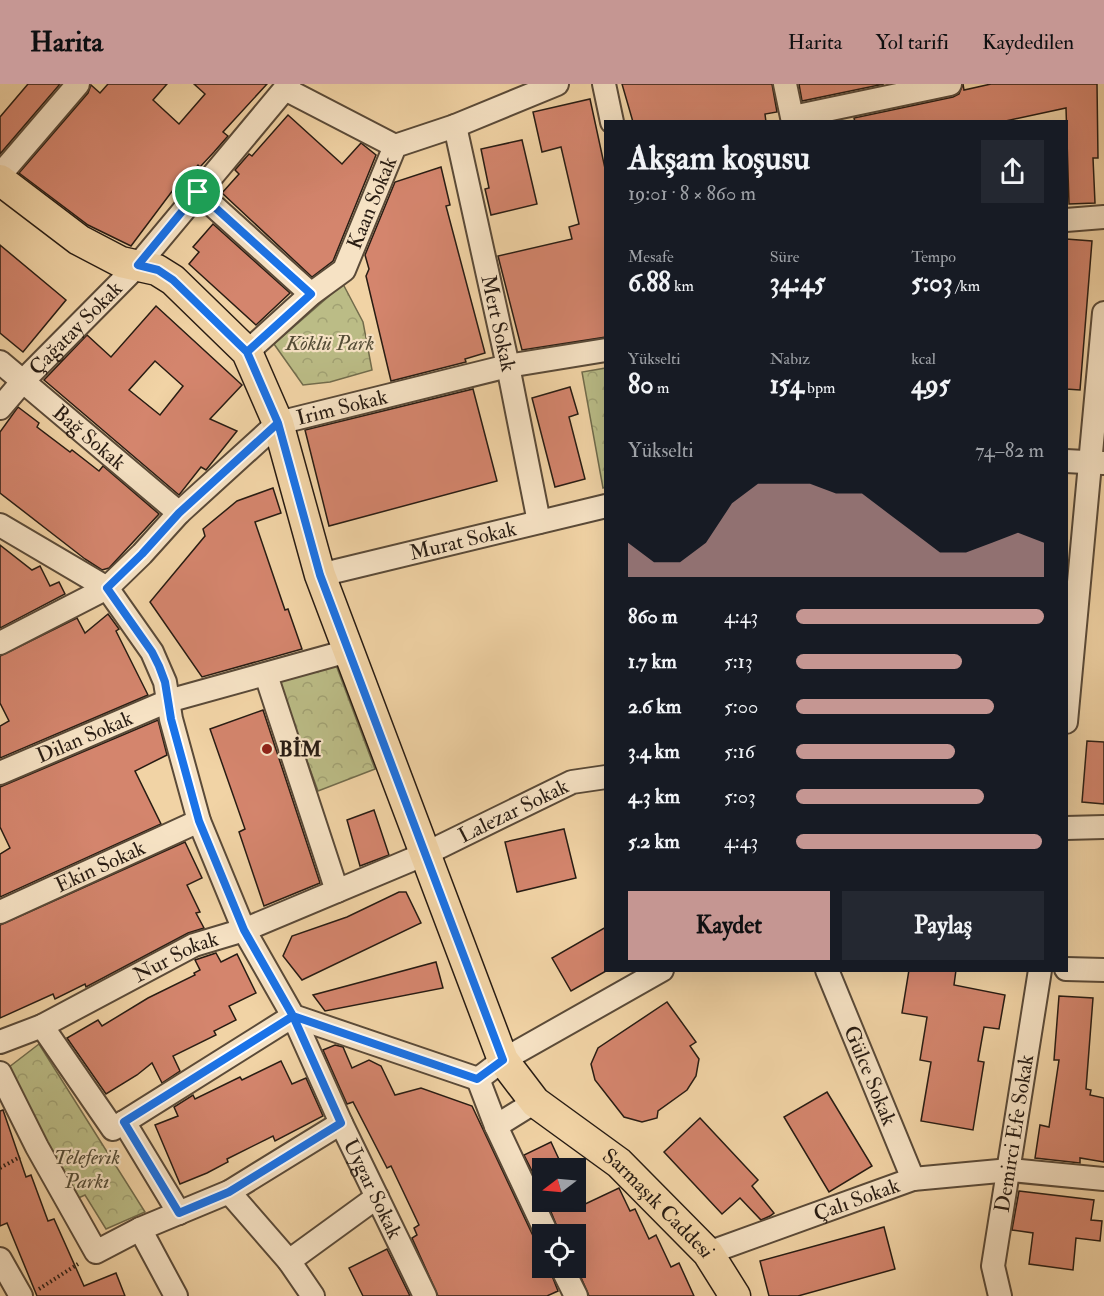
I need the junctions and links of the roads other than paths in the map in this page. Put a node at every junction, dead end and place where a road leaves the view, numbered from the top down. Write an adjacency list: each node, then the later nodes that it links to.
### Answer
1 (78, 84): 11 (street)
2 (557, 84): 9 (street, Kaan Sokak)
3 (604, 84): 8 (street)
4 (784, 84): 7 (street)
5 (950, 84): 7 (street)
6 (287, 87): 10 (street); 13 (street, Çağatay Sokak)
7 (793, 119)
8 (612, 120)
9 (455, 126): 10 (street, Kaan Sokak); 22 (street, Mert Sokak)
10 (395, 146): 17 (street, Kaan Sokak)
11 (0, 175)
12 (0, 180): 16 (main road, Sarmaşık Caddesi)
13 (198, 192): 16 (street, Çağatay Sokak); 17 (street)
14 (1104, 218): 15 (street)
15 (1068, 220)
16 (138, 265): 20 (main road, Sarmaşık Caddesi); 23 (street, Çağatay Sokak)
17 (311, 294): 20 (street, Kaan Sokak)
18 (1104, 313): 27 (street)
19 (604, 350): 22 (street, Irim Sokak)
20 (247, 352): 25 (main road, Sarmaşık Caddesi)
21 (0, 362): 23 (street, Bağ Sokak)
22 (508, 366): 25 (street, Irim Sokak); 30 (street, Mert Sokak)
23 (23, 381): 24 (street, Çağatay Sokak); 29 (street, Bağ Sokak)
24 (0, 408)
25 (278, 423): 29 (street, Irim Sokak); 32 (main road, Sarmaşık Caddesi)
26 (1068, 461): 27 (street)
27 (1097, 463): 38 (street)
28 (604, 506): 30 (street, Murat Sokak)
29 (179, 513): 33 (street, Irim Sokak)
30 (539, 522): 32 (street, Murat Sokak)
31 (1, 527): 33 (street)
32 (320, 575): 35 (main road, Sarmaşık Caddesi)
33 (107, 588): 34 (street, Irim Sokak); 37 (street, Uygar Sokak)
34 (0, 643)
35 (348, 651): 36 (street); 44 (main road, Sarmaşık Caddesi)
36 (266, 675): 37 (street); 45 (street)
37 (168, 701): 39 (street, Dilan Sokak); 41 (street, Uygar Sokak)
38 (1068, 702)
39 (0, 773)
40 (604, 777): 44 (street, Lalezar Sokak)
41 (199, 821): 46 (street, Ekin Sokak); 47 (street, Uygar Sokak)
42 (1104, 827): 43 (street)
43 (1068, 828)
44 (425, 854): 45 (street, Nur Sokak); 56 (main road, Sarmaşık Caddesi)
45 (337, 891): 47 (street, Nur Sokak)
46 (0, 912)
47 (244, 930): 53 (street, Uygar Sokak); 54 (street, Nur Sokak)
48 (1068, 969): 49 (street)
49 (1104, 970)
50 (658, 972): 56 (street)
51 (828, 972): 64 (street, Gülce Sokak)
52 (1040, 972): 63 (street, Demirci Efe Sokak)
53 (293, 1016): 58 (street); 60 (street); 61 (street, Uygar Sokak)
54 (42, 1026): 55 (street, Nur Sokak); 60 (street)
55 (0, 1042)
56 (503, 1060): 58 (street); 59 (main road, Sarmaşık Caddesi)
57 (0, 1073): 70 (street)
58 (477, 1079): 62 (street)
59 (535, 1102): 62 (street); 71 (main road, Sarmaşık Caddesi)
60 (124, 1122): 68 (street)
61 (341, 1123): 66 (street); 67 (street, Uygar Sokak)
62 (496, 1126): 69 (street)
63 (1010, 1170): 64 (street, Çalı Sokak); 65 (street, Çalı Sokak); 81 (street, Demirci Efe Sokak)
64 (913, 1179): 71 (street, Çalı Sokak)
65 (1104, 1179)
66 (229, 1192): 68 (street); 73 (street)
67 (377, 1197): 73 (street); 78 (street, Uygar Sokak)
68 (179, 1213): 70 (street)
69 (542, 1224)
70 (140, 1230): 76 (street)
71 (708, 1253): 80 (main road, Sarmaşık Caddesi)
72 (0, 1259): 75 (street)
73 (289, 1261): 77 (street)
74 (567, 1278): 79 (street)
75 (29, 1293)
76 (176, 1296)
77 (313, 1296)
78 (425, 1296)
79 (576, 1296)
80 (735, 1296)
81 (1000, 1296)

